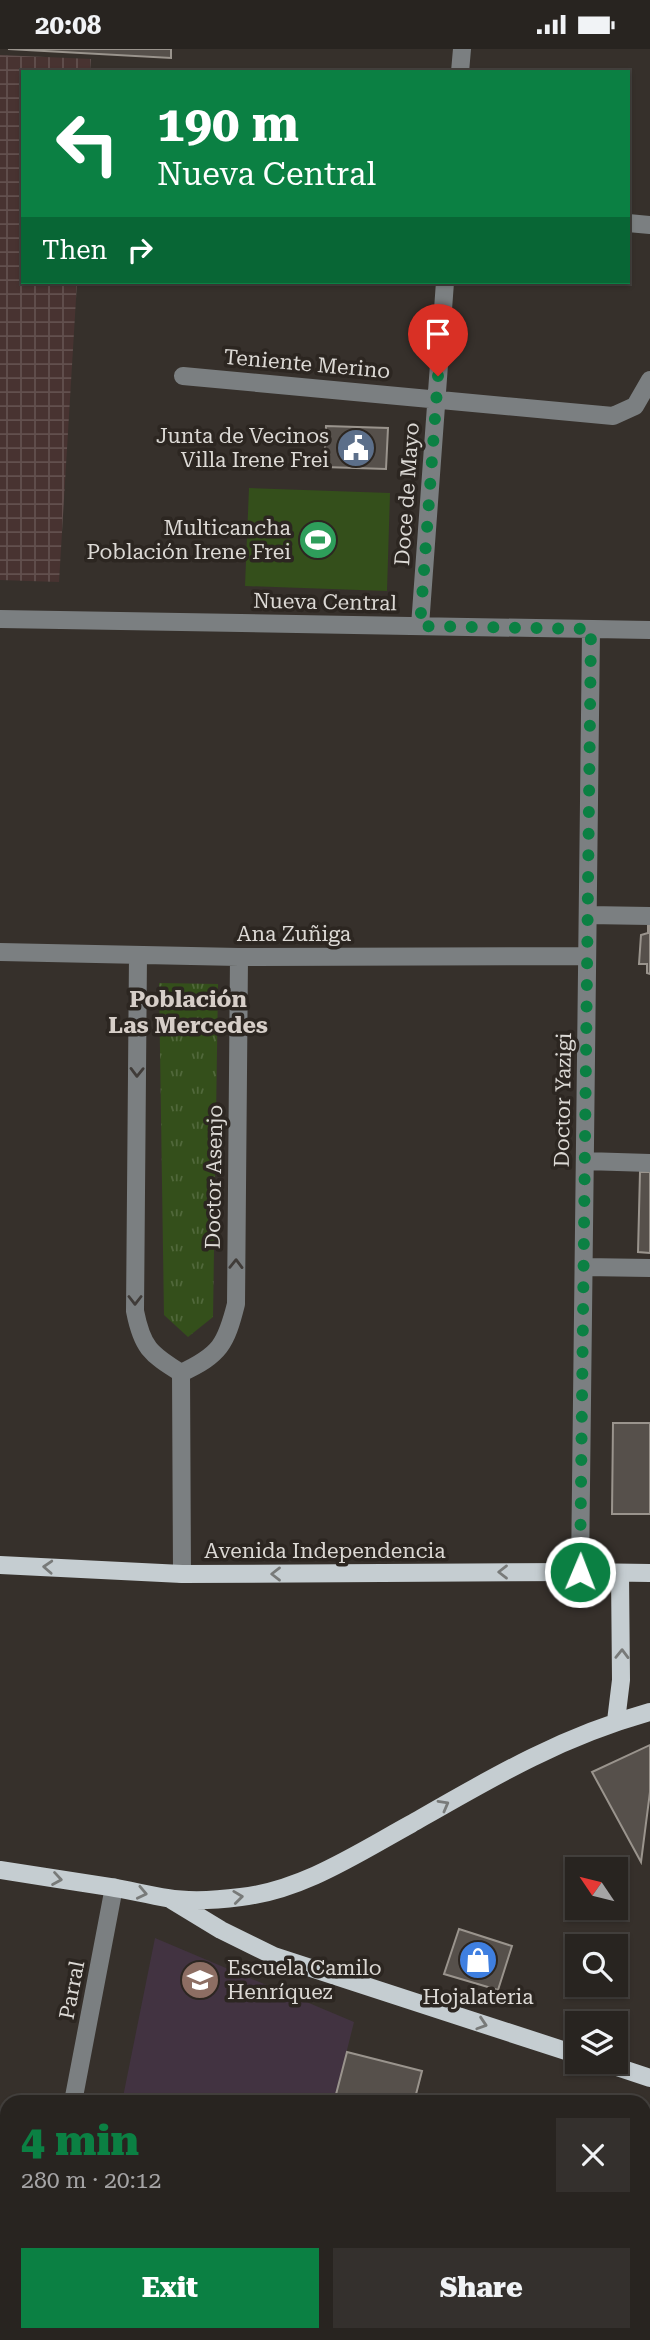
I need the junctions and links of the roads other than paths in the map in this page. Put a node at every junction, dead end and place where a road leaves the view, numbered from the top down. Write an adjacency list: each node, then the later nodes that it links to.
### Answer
1 (462, 49): 2 (street)
2 (460, 70)
3 (630, 223): 4 (street)
4 (650, 225)
5 (445, 284): 8 (street, Doce de Mayo)
6 (183, 376): 8 (street, Teniente Merino)
7 (650, 380): 8 (street, Teniente Merino)
8 (437, 399): 10 (street, Doce de Mayo)
9 (0, 619): 10 (street, Nueva Central)
10 (420, 626): 11 (street, Nueva Central)
11 (591, 629): 12 (street, Nueva Central); 13 (street, Doctor Yazigi)
12 (650, 630)
13 (588, 915): 14 (street); 17 (street, Doctor Yazigi)
14 (650, 916)
15 (0, 952): 16 (street, Ana Zuñiga)
16 (138, 955): 18 (street, Ana Zuñiga); 23 (street, one-way to 23)
17 (587, 956): 18 (street, Ana Zuñiga); 19 (street, Doctor Yazigi)
18 (239, 957): 23 (street, Doctor Asenjo, one-way to 18)
19 (585, 1161): 20 (street); 21 (street, Doctor Yazigi)
20 (650, 1163)
21 (584, 1267): 22 (street); 25 (street, Doctor Yazigi)
22 (650, 1268)
23 (181, 1373): 28 (street)
24 (0, 1565): 28 (main road, Avenida Independencia, one-way to 24)
25 (580, 1572): 26 (main road, Avenida Independencia); 28 (main road, Avenida Independencia, one-way to 28)
26 (620, 1573): 27 (main road, Avenida Independencia); 30 (main road, one-way to 26)
27 (650, 1573)
28 (182, 1574)
29 (650, 1712): 30 (main road)
30 (616, 1721): 33 (main road, one-way to 30)
31 (0, 1870): 32 (main road, one-way to 32)
32 (114, 1887): 33 (main road, one-way to 33); 37 (street, Parral)
33 (170, 1899): 34 (main road, one-way to 34)
34 (565, 2051)
35 (628, 2071): 36 (main road)
36 (650, 2078)
37 (74, 2095)

